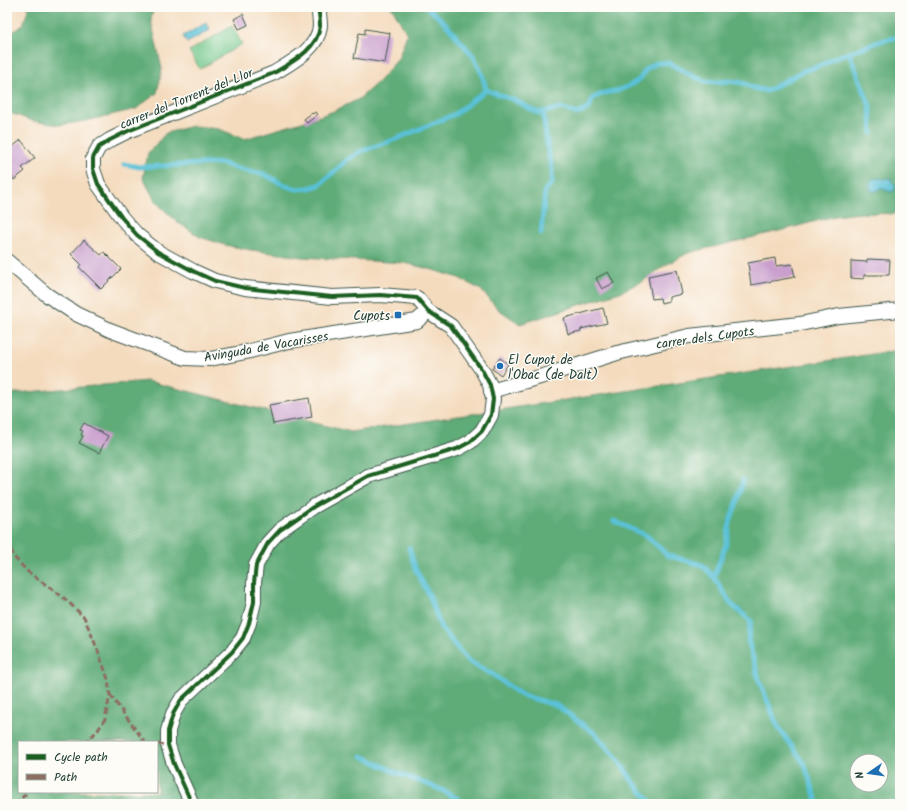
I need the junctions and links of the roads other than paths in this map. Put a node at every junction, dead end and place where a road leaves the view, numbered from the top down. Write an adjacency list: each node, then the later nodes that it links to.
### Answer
1 (318, 7): 4 (street, carrer del Torrent del Llor)
2 (7, 261): 4 (street, Avinguda de Vacarisses)
3 (900, 310): 5 (street, carrer dels Cupots)
4 (428, 311): 5 (street, carrer del Torrent del Llor)
5 (491, 391): 6 (street)
6 (192, 804)

